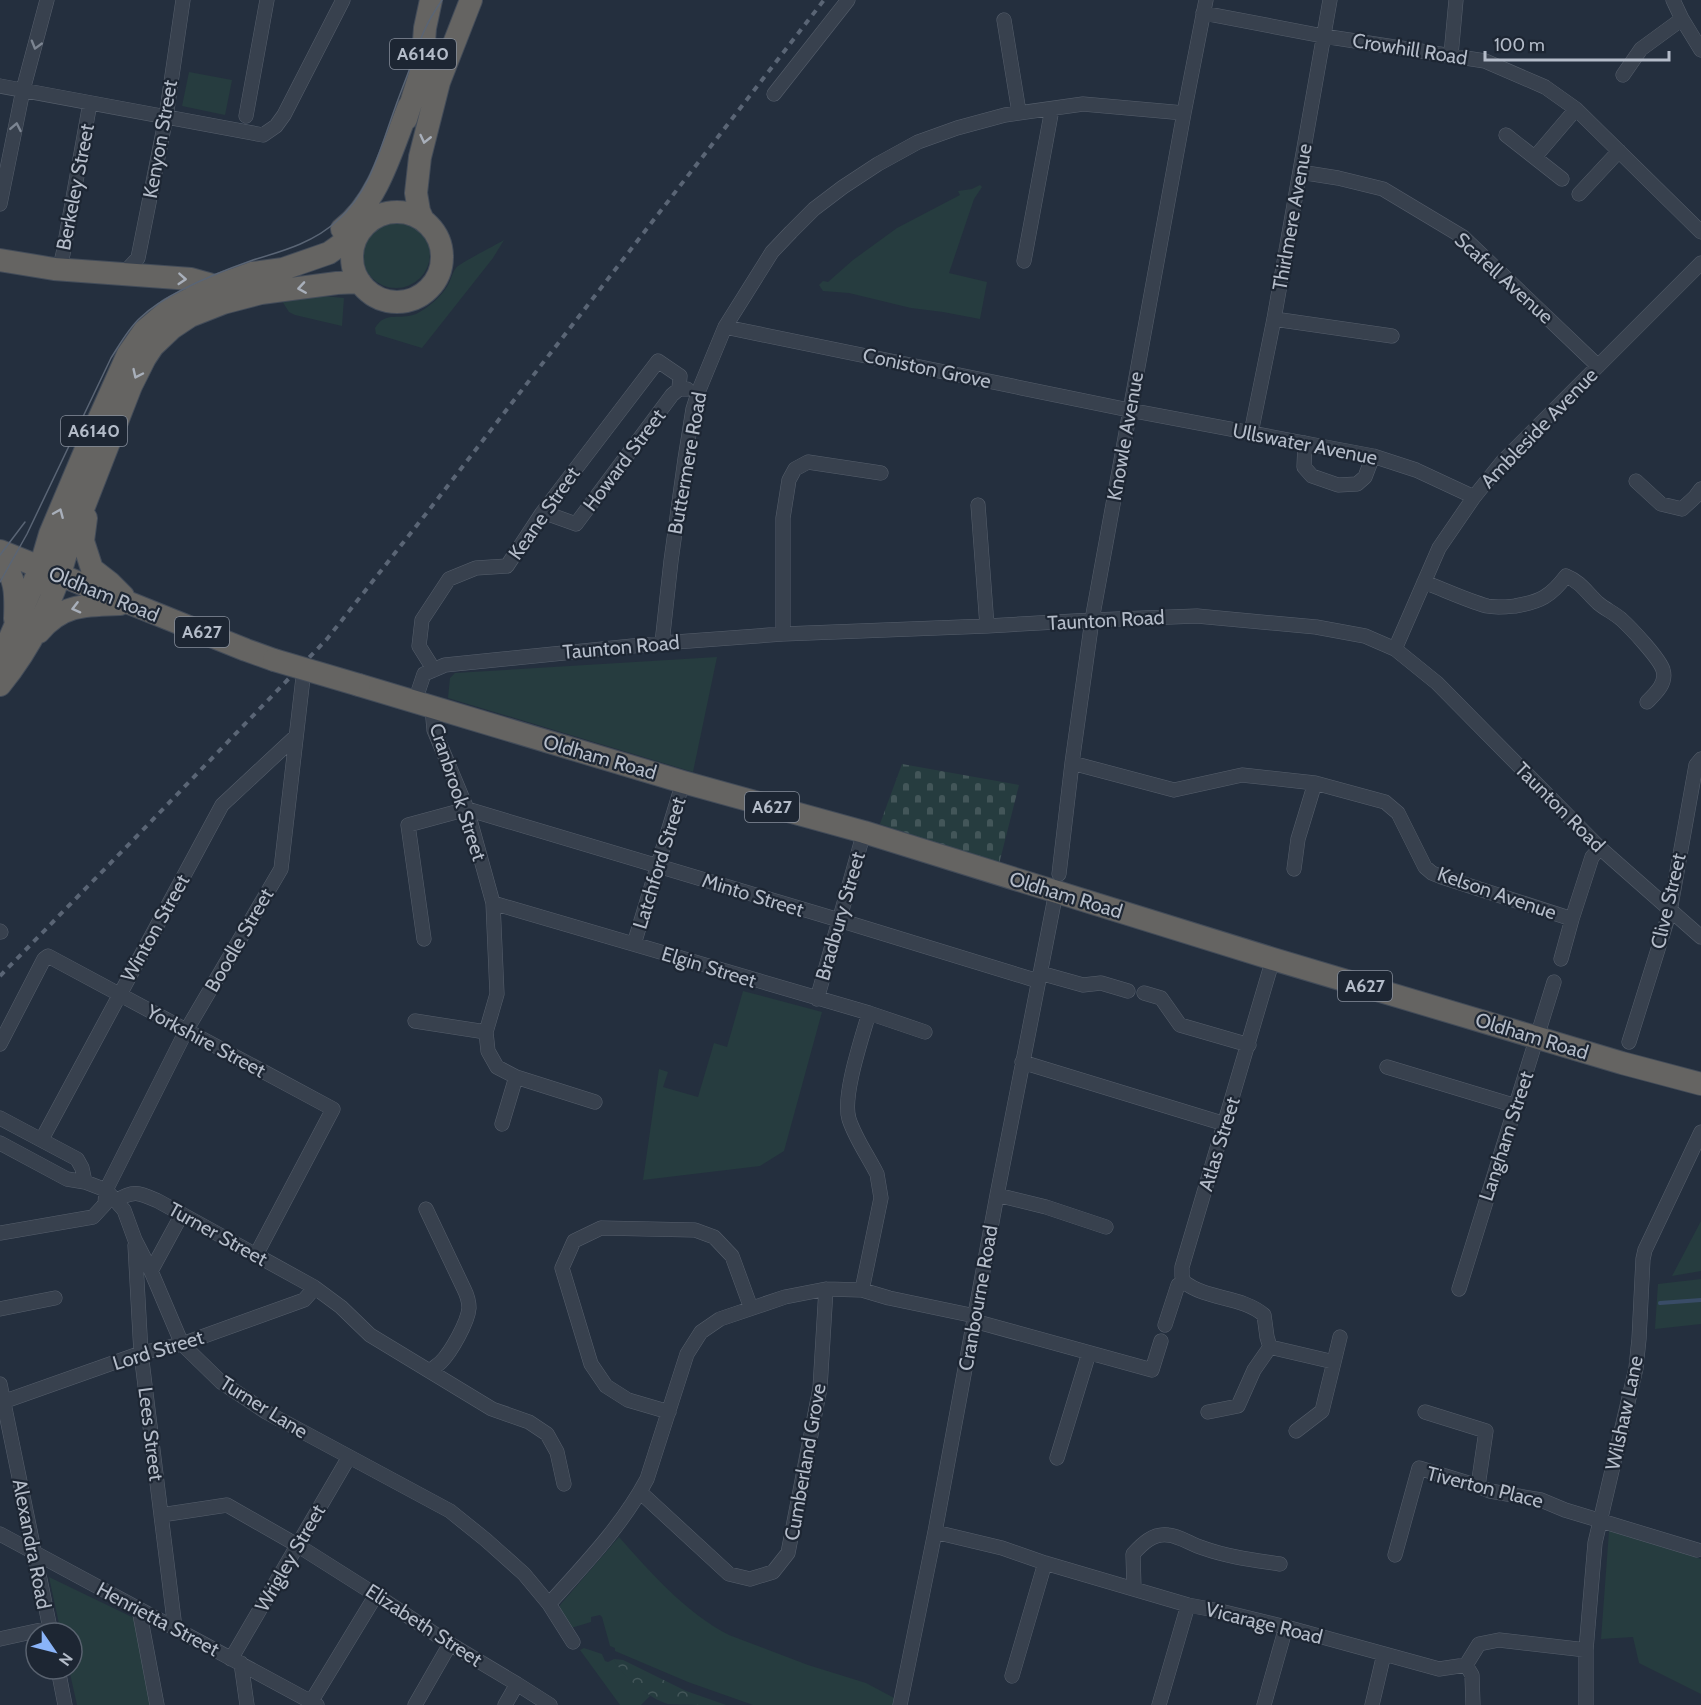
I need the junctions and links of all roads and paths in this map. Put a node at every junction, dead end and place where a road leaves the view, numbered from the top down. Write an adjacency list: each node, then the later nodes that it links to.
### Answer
1 (47, 0): 19 (street, one-way to 19)
2 (183, 0): 28 (street, Kenyon Street)
3 (267, 0): 23 (street)
4 (343, 0): 28 (street)
5 (431, 0): 22 (highway, A6140)
6 (471, 0): 36 (highway, A6140, one-way to 36)
7 (848, 0): 20 (street)
8 (1330, 0): 14 (street, Thirlmere Avenue)
9 (1456, 0): 16 (street)
10 (1673, 0): 13 (street)
11 (1205, 7): 14 (street, Crowhill Road); 27 (street, Knowle Avenue)
12 (1004, 20): 26 (street)
13 (1682, 20): 15 (street); 17 (street)
14 (1323, 36): 16 (street, Crowhill Road); 32 (street, Thirlmere Avenue)
15 (1701, 50)
16 (1451, 55): 25 (street, Crowhill Road)
17 (1623, 75)
18 (0, 86): 19 (street)
19 (23, 90): 21 (street); 35 (street, one-way to 19)
20 (774, 94)
21 (90, 103): 28 (street); 42 (street, Berkeley Street)
22 (409, 106): 37 (highway, A6140); 44 (highway, A6140)
23 (252, 109)
24 (1052, 109): 26 (street, Buttermere Road); 27 (street, Buttermere Road); 40 (street)
25 (1576, 109): 30 (street, Crowhill Road); 31 (street)
26 (1019, 112): 50 (street, Buttermere Road)
27 (1184, 113): 55 (street, Knowle Avenue)
28 (166, 117): 43 (street, Kenyon Street)
29 (1506, 135): 31 (street)
30 (1619, 151): 34 (street); 38 (street, Crowhill Road)
31 (1535, 158): 33 (street)
32 (1300, 172): 49 (street, Thirlmere Avenue); 52 (street, Scafell Avenue)
33 (1562, 179)
34 (1579, 194)
35 (0, 204)
36 (423, 220): 37 (highway); 46 (highway, A6140)
37 (364, 227): 44 (highway, A6140); 46 (highway)
38 (1701, 232)
39 (0, 260): 42 (highway)
40 (1024, 261)
41 (1701, 263): 52 (street, Ambleside Avenue)
42 (54, 269): 43 (highway)
43 (124, 273): 45 (highway)
44 (252, 273): 47 (highway, A6140)
45 (148, 277): 47 (highway, one-way to 47); 48 (highway)
46 (360, 282): 48 (highway, A6140, one-way to 48)
47 (216, 286): 48 (highway, A6140)
48 (171, 318): 62 (highway, A627, one-way to 62); 68 (highway, A6140, one-way to 48)
49 (1274, 319): 51 (street); 56 (street, Thirlmere Avenue)
50 (725, 327): 54 (street, Buttermere Road); 55 (street, Coniston Grove)
51 (1392, 336)
52 (1598, 366): 63 (street, Ambleside Avenue)
53 (679, 389): 54 (street); 65 (street, Howard Street); 79 (street, Keane Street)
54 (699, 390): 75 (street, Buttermere Road)
55 (1129, 410): 56 (street, Ullswater Avenue); 71 (street, Knowle Avenue)
56 (1251, 433): 57 (street, Ullswater Avenue)
57 (1305, 442): 58 (street, Ullswater Avenue); 58 (street)
58 (1373, 456): 63 (street, Ullswater Avenue)
59 (881, 473): 74 (street)
60 (1636, 481): 61 (street)
61 (1701, 489)
62 (88, 496): 68 (highway); 70 (highway, A627)
63 (1474, 497): 69 (street, Ambleside Avenue)
64 (978, 505): 72 (street)
65 (548, 514)
66 (0, 551): 68 (highway, Oldham Road / A627)
67 (0, 556): 73 (highway)
68 (50, 572): 70 (highway, Oldham Road / A627); 73 (highway)
69 (1425, 582): 76 (street, Ambleside Avenue); 81 (street)
70 (130, 604): 73 (highway, one-way to 73); 78 (highway, Oldham Road / A627, bridge)
71 (1092, 620): 72 (street, Taunton Road); 76 (street, Taunton Road); 85 (street, Knowle Avenue)
72 (987, 626): 74 (street, Taunton Road)
73 (24, 633): 77 (highway); 80 (highway)
74 (783, 634): 75 (street, Taunton Road)
75 (662, 643): 79 (street, Taunton Road)
76 (1395, 650): 90 (street, Taunton Road)
77 (0, 661)
78 (304, 669): 82 (highway, Oldham Road / A627, bridge); 83 (street, Boodle Street)
79 (434, 670): 82 (street)
80 (0, 685)
81 (1647, 702)
82 (423, 704): 86 (highway, Oldham Road / A627); 88 (street, Cranbrook Street)
83 (295, 737): 107 (street, Winton Street); 111 (street, Boodle Street)
84 (1701, 759): 95 (street, Clive Street)
85 (1072, 763): 87 (street, Kelson Avenue); 93 (street, Knowle Avenue)
86 (684, 782): 89 (highway, Oldham Road / A627); 91 (street, Latchford Street)
87 (1315, 783): 92 (street); 96 (street, Kelson Avenue)
88 (467, 809): 91 (street, Minto Street); 94 (street, Cranbrook Street); 99 (street)
89 (864, 832): 93 (highway, Oldham Road / A627); 97 (street, Bradbury Street)
90 (1600, 848): 95 (street, Taunton Road); 96 (street)
91 (657, 866): 97 (street, Minto Street); 100 (street, Latchford Street)
92 (1294, 869)
93 (1057, 883): 101 (highway, Oldham Road / A627); 103 (street, Cranbourne Road)
94 (493, 903): 100 (street, Elgin Street); 112 (street, Cranbrook Street)
95 (1670, 911): 98 (street, Taunton Road); 115 (street, Clive Street)
96 (1572, 919): 102 (street)
97 (839, 920): 103 (street, Minto Street); 108 (street, Bradbury Street)
98 (1701, 937)
99 (424, 939)
100 (634, 944): 108 (street, Elgin Street)
101 (1274, 959): 114 (highway, Oldham Road / A627); 117 (street, Atlas Street)
102 (1561, 959)
103 (1039, 977): 105 (street, Minto Street); 118 (street, Cranbourne Road)
104 (1554, 982): 114 (street, Langham Street)
105 (1128, 991)
106 (1144, 993): 117 (street)
107 (119, 994): 111 (street, Yorkshire Street); 116 (street, Yorkshire Street); 128 (street, Winton Street)
108 (817, 999): 109 (street, Elgin Street)
109 (869, 1013): 113 (street, Elgin Street); 145 (street)
110 (415, 1022): 112 (street)
111 (186, 1031): 131 (street, Boodle Street); 139 (street, Yorkshire Street)
112 (486, 1032): 120 (street)
113 (925, 1032)
114 (1537, 1038): 121 (highway, Oldham Road / A627); 123 (street, Langham Street)
115 (1629, 1042)
116 (0, 1044)
117 (1249, 1045): 126 (street, Atlas Street)
118 (1022, 1062): 126 (street); 132 (street, Cranbourne Road)
119 (1387, 1067): 123 (street)
120 (516, 1077): 122 (street); 125 (street)
121 (1701, 1084)
122 (596, 1102)
123 (1516, 1107): 144 (street, Langham Street)
124 (0, 1118): 128 (street)
125 (502, 1124)
126 (1225, 1124): 141 (street, Atlas Street)
127 (1701, 1132): 171 (street, Wilshaw Lane)
128 (42, 1139): 130 (street)
129 (0, 1143): 130 (street, Turner Lane)
130 (86, 1182): 131 (street, Turner Lane)
131 (106, 1190): 133 (street, Turner Lane); 137 (street, Boodle Street)
132 (997, 1195): 136 (street); 149 (street, Cranbourne Road)
133 (116, 1201): 135 (street, Turner Street); 138 (street, Turner Lane)
134 (426, 1209): 158 (street)
135 (182, 1214): 139 (street, Turner Street); 140 (street)
136 (1106, 1227)
137 (0, 1233)
138 (135, 1240): 140 (street, Turner Lane); 155 (street, Lees Street)
139 (256, 1255): 142 (street, Turner Street)
140 (150, 1271): 153 (street, Turner Lane)
141 (1184, 1282): 150 (street, Atlas Street); 154 (street)
142 (313, 1289): 153 (street, Lord Street); 158 (street, Turner Street)
143 (826, 1289): 145 (street); 147 (street); 169 (street, Cumberland Grove)
144 (1459, 1289)
145 (862, 1290): 149 (street)
146 (55, 1298): 148 (street)
147 (751, 1308): 161 (street); 161 (street)
148 (0, 1309)
149 (974, 1319): 156 (street); 172 (street, Cranbourne Road)
150 (1165, 1326)
151 (1340, 1337): 157 (street)
152 (1161, 1341): 156 (street)
153 (182, 1344): 155 (street, Lord Street); 165 (street, Turner Lane)
154 (1270, 1347): 157 (street); 162 (street)
155 (141, 1353): 160 (street, Lord Street); 170 (street, Lees Street)
156 (1089, 1353): 166 (street)
157 (1334, 1362): 164 (street)
158 (430, 1371): 167 (street, Turner Street)
159 (0, 1384): 160 (street, Alexandra Road)
160 (2, 1402): 176 (street, Alexandra Road)
161 (669, 1412): 169 (street)
162 (1208, 1412)
163 (1425, 1412): 168 (street)
164 (1296, 1431)
165 (349, 1456): 174 (street, Wrigley Street); 182 (street, Turner Lane)
166 (1057, 1458)
167 (564, 1485)
168 (1478, 1486): 171 (street, Tiverton Place); 177 (street, Tiverton Place)
169 (640, 1492): 182 (street)
170 (161, 1515): 174 (street, Elizabeth Street); 187 (street, Lees Street)
171 (1600, 1521): 175 (street, Tiverton Place); 192 (street, Wilshaw Lane)
172 (935, 1532): 178 (street, Vicarage Road); 206 (street, Cranbourne Road)
173 (0, 1534): 176 (street, Henrietta Street)
174 (297, 1545): 181 (street, Elizabeth Street); 194 (street, Wrigley Street)
175 (1697, 1551)
176 (34, 1553): 184 (street, Henrietta Street); 185 (street, Alexandra Road)
177 (1395, 1556)
178 (1045, 1563): 180 (street, Vicarage Road); 196 (street)
179 (1280, 1564): 180 (street)
180 (1134, 1588): 183 (street, Vicarage Road)
181 (376, 1594): 191 (street, Elizabeth Street); 199 (street)
182 (549, 1604): 190 (street, Turner Lane)
183 (1188, 1605): 186 (street, Vicarage Road); 207 (street)
184 (139, 1609): 187 (street, Henrietta Street); 201 (street)
185 (48, 1621)
186 (1286, 1627): 193 (street, Vicarage Road); 208 (street)
187 (175, 1628): 194 (street, Henrietta Street)
188 (24, 1635): 189 (street)
189 (0, 1639)
190 (573, 1642)
191 (450, 1644): 198 (street, Elizabeth Street); 203 (street)
192 (1586, 1650): 195 (street); 211 (street, Wilshaw Lane)
193 (1384, 1654): 195 (street, Vicarage Road); 209 (street)
194 (236, 1661): 199 (street, Henrietta Street); 202 (street)
195 (1466, 1665): 210 (street)
196 (1012, 1676)
197 (60, 1681): 200 (street)
198 (517, 1684): 204 (street); 205 (street, Elizabeth Street)
199 (314, 1703)
200 (65, 1705)
201 (157, 1705)
202 (247, 1705)
203 (415, 1705)
204 (505, 1705)
205 (550, 1705)
206 (900, 1705)
207 (1159, 1705)
208 (1264, 1705)
209 (1372, 1705)
210 (1473, 1705)
211 (1586, 1705)

